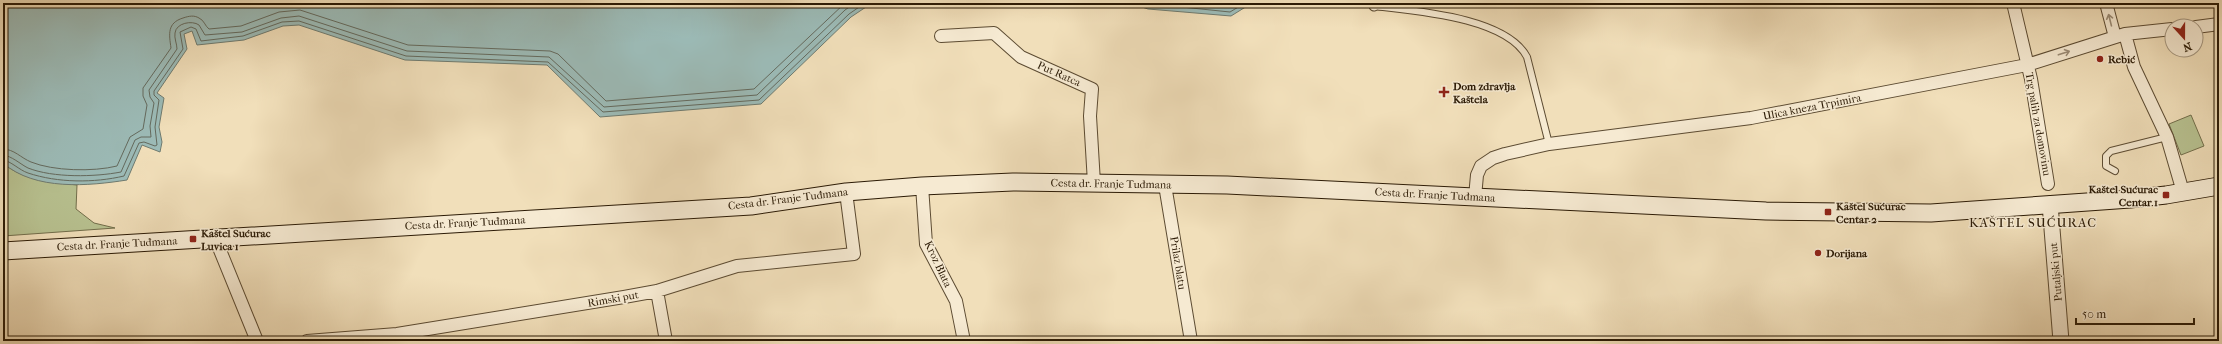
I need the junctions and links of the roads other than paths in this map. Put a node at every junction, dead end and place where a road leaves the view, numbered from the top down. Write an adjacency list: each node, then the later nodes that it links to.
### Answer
1 (2014, 3): 9 (street, Trg palih za domovinu)
2 (2106, 3): 7 (street, one-way to 2)
3 (1374, 4): 11 (lane)
4 (2219, 24): 5 (street)
5 (2204, 26)
6 (2164, 30): 7 (street, Ulica kneza Trpimira)
7 (2120, 35): 9 (street, Ulica kneza Trpimira, one-way to 7); 10 (street)
8 (941, 36): 13 (street, Put Ratca)
9 (2027, 65): 11 (street, Ulica kneza Trpimira); 14 (street, Trg palih za domovinu)
10 (2167, 137): 12 (lane); 19 (street)
11 (1549, 144): 20 (street, Ulica kneza Trpimira)
12 (2115, 171)
13 (1094, 183): 15 (main road, Cesta dr. Franje Tuđmana); 16 (main road, Cesta dr. Franje Tuđmana)
14 (2048, 184)
15 (1165, 185): 20 (main road, Cesta dr. Franje Tuđmana); 30 (street, Prilaz blatu)
16 (922, 186): 18 (main road, Cesta dr. Franje Tuđmana); 29 (street, Kroz Blata)
17 (2219, 186): 19 (main road, Cesta dr. Franje Tuđmana)
18 (846, 192): 22 (main road, Cesta dr. Franje Tuđmana); 24 (street, Rimski put)
19 (2183, 192): 21 (main road, Cesta dr. Franje Tuđmana)
20 (1475, 197): 21 (main road, Cesta dr. Franje Tuđmana)
21 (2050, 204): 31 (street, Putaljski put)
22 (214, 238): 23 (main road, Cesta dr. Franje Tuđmana); 26 (street)
23 (3, 251)
24 (656, 291): 25 (street, Rimski put); 28 (street)
25 (398, 338): 27 (street, Rimski put)
26 (257, 341)
27 (307, 341)
28 (666, 341)
29 (964, 341)
30 (1191, 341)
31 (2061, 341)

